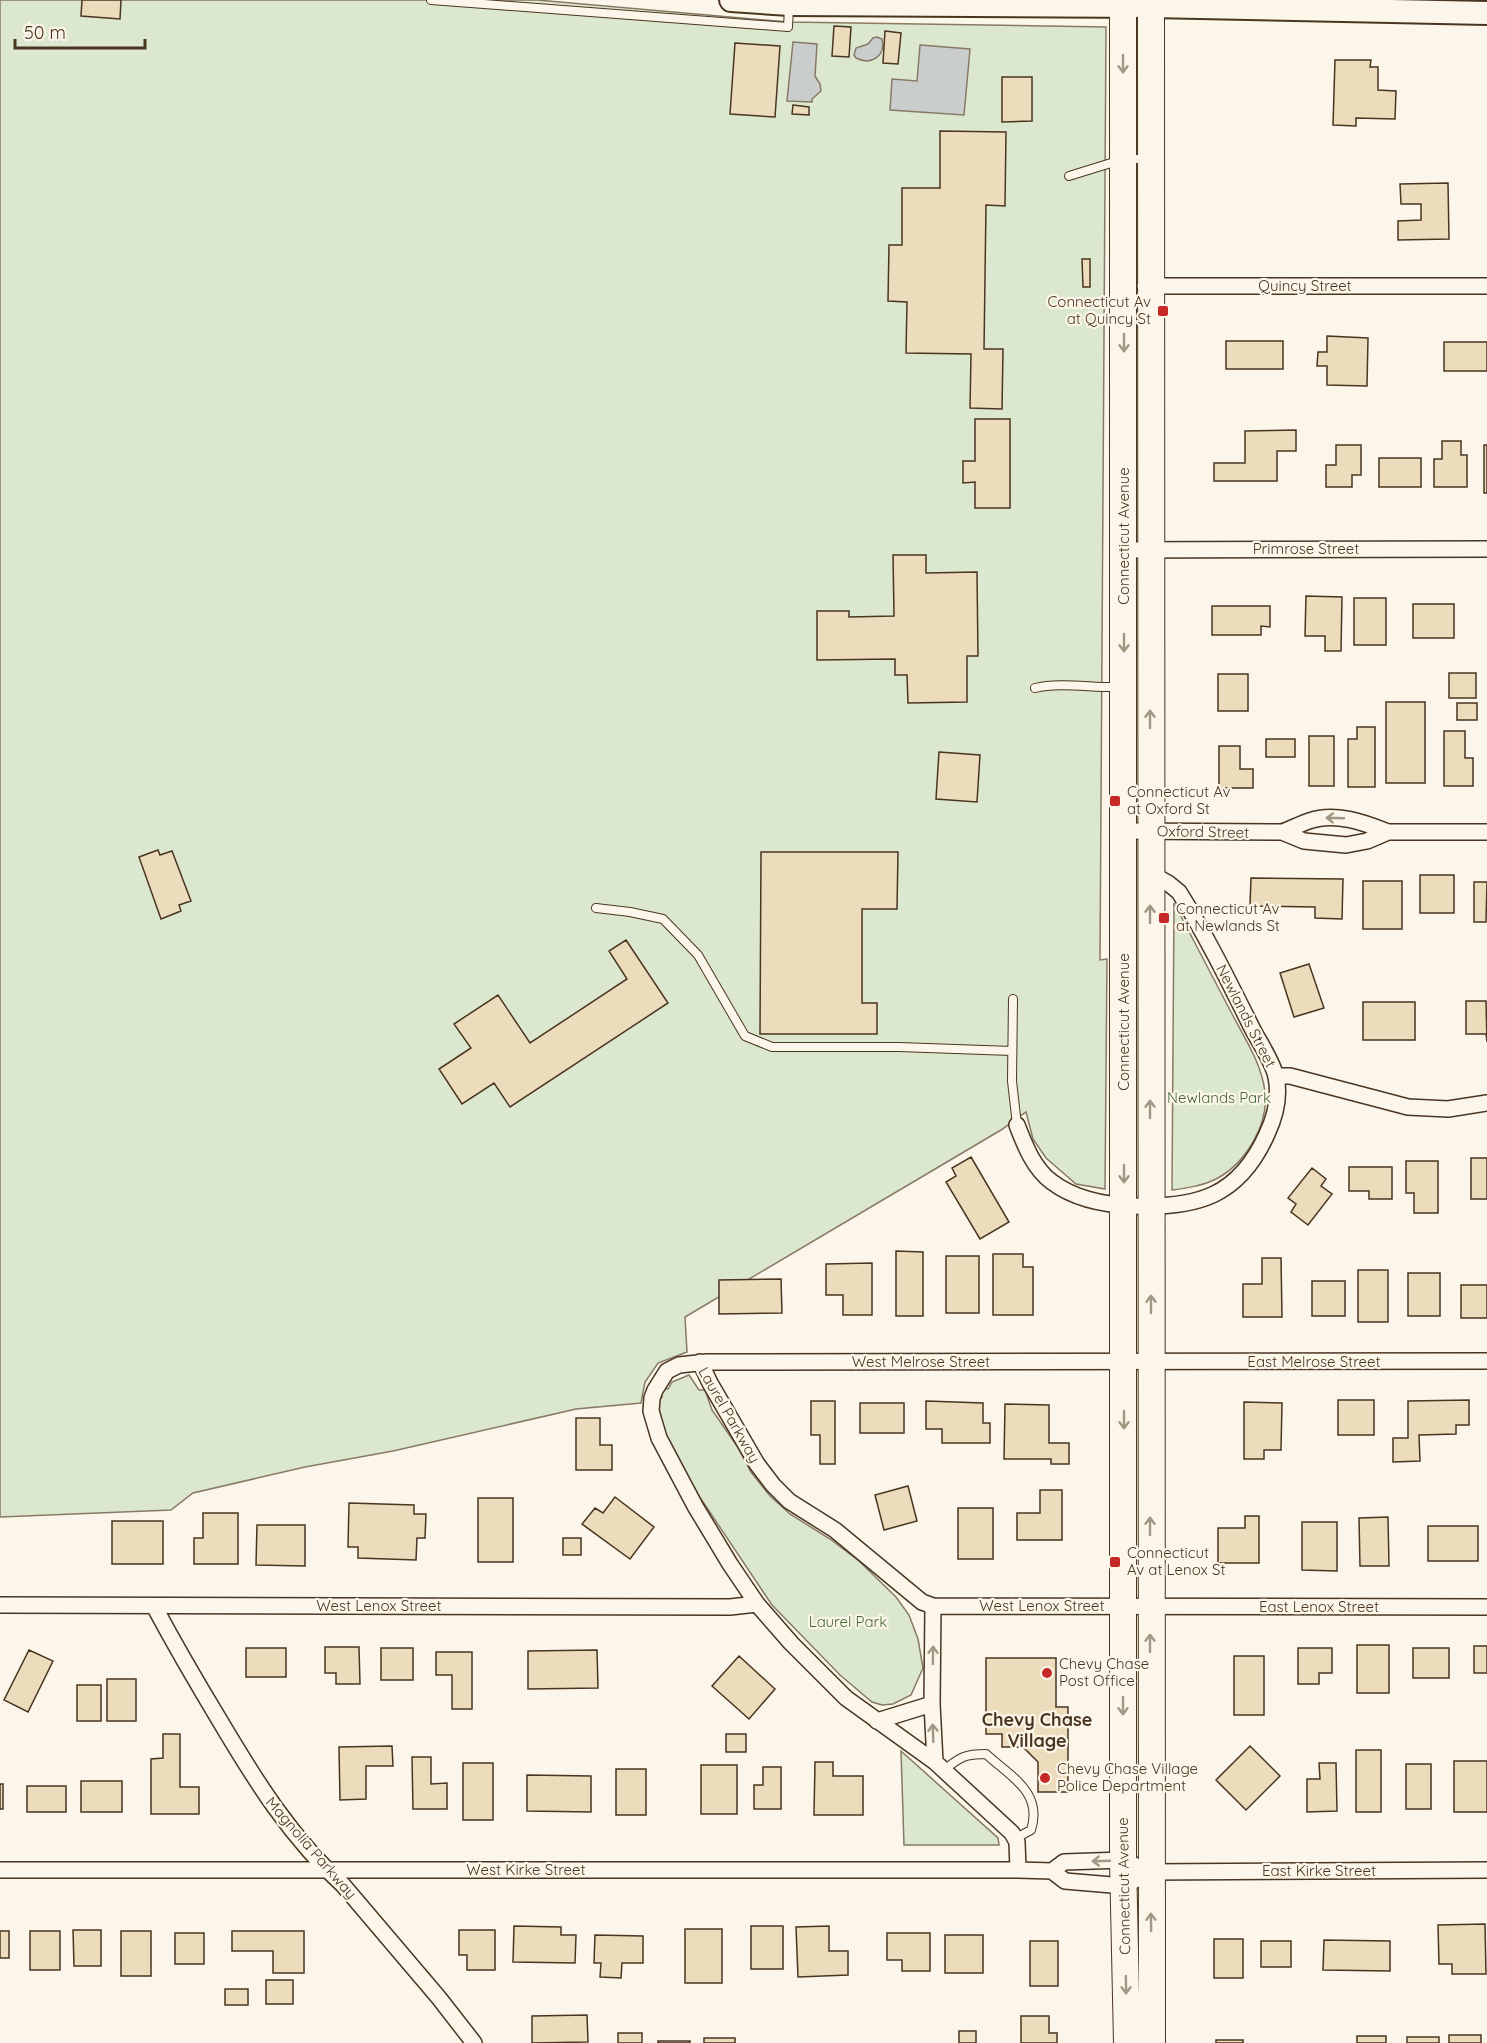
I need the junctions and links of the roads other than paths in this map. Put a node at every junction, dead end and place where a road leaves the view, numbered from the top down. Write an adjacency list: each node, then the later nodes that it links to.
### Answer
1 (431, 0): 5 (lane)
2 (731, 0): 5 (main road)
3 (1123, 3): 4 (main road); 5 (main road); 7 (main road, Connecticut Avenue, one-way to 7)
4 (1150, 3): 6 (main road); 8 (main road, Connecticut Avenue)
5 (789, 4)
6 (1487, 13)
7 (1124, 159): 8 (lane); 9 (lane); 10 (main road, Connecticut Avenue)
8 (1150, 159): 11 (main road, Connecticut Avenue)
9 (1070, 176)
10 (1124, 286): 11 (street, Quincy Street); 14 (main road, Connecticut Avenue, one-way to 14)
11 (1150, 286): 12 (street, Quincy Street); 15 (main road, Connecticut Avenue)
12 (1487, 286)
13 (1487, 549): 15 (street, Primrose Street)
14 (1124, 550): 15 (street, Primrose Street); 16 (main road, Connecticut Avenue, one-way to 16)
15 (1150, 550): 19 (main road, Connecticut Avenue, one-way to 15)
16 (1124, 687): 17 (lane); 18 (main road, Connecticut Avenue)
17 (1035, 688)
18 (1124, 831): 19 (street, Oxford Street); 30 (main road, Connecticut Avenue, one-way to 30)
19 (1150, 831): 20 (street, Oxford Street); 23 (main road, Connecticut Avenue)
20 (1282, 832): 21 (street, Oxford Street); 21 (street, Oxford Street, one-way to 20)
21 (1388, 832): 22 (street, Oxford Street)
22 (1487, 832)
23 (1150, 873): 27 (street, Newlands Street); 30 (main road, Connecticut Avenue, one-way to 23)
24 (596, 908): 26 (lane)
25 (1013, 999): 26 (lane)
26 (1012, 1051): 29 (lane)
27 (1276, 1076): 28 (street, Newlands Street); 30 (street)
28 (1487, 1103)
29 (1017, 1125): 30 (street)
30 (1138, 1206): 33 (main road, Connecticut Avenue)
31 (1487, 1361): 33 (street, East Melrose Street)
32 (700, 1362): 33 (street, West Melrose Street); 34 (street, Laurel Parkway); 37 (street, Laurel Parkway)
33 (1138, 1362): 38 (main road, Connecticut Avenue, one-way to 38); 39 (main road, Connecticut Avenue, one-way to 33)
34 (757, 1604): 36 (street, West Lenox Street); 42 (street, Laurel Parkway)
35 (0, 1605): 36 (street, West Lenox Street)
36 (154, 1606): 47 (street, Magnolia Parkway)
37 (933, 1606): 38 (street, West Lenox Street); 41 (street, one-way to 37)
38 (1123, 1606): 39 (street, West Lenox Street); 45 (main road, Connecticut Avenue, one-way to 45)
39 (1150, 1606): 40 (street, East Lenox Street); 51 (main road, Connecticut Avenue, one-way to 39)
40 (1487, 1607)
41 (932, 1704): 42 (street); 43 (street, one-way to 41)
42 (877, 1721): 43 (street, Laurel Parkway)
43 (939, 1766): 44 (street, Laurel Parkway); 44 (lane)
44 (1016, 1838): 48 (street)
45 (1123, 1860): 50 (street, West Kirke Street, one-way to 50); 51 (street, West Kirke Street); 52 (main road, Connecticut Avenue)
46 (0, 1870): 47 (street, West Kirke Street)
47 (326, 1870): 48 (street, West Kirke Street); 53 (street, Magnolia Parkway)
48 (1018, 1870): 50 (street, West Kirke Street)
49 (1487, 1870): 51 (street, East Kirke Street)
50 (1052, 1871): 52 (street, West Kirke Street)
51 (1150, 1872): 52 (street); 55 (main road, Connecticut Avenue, one-way to 51)
52 (1124, 1886): 54 (main road, Connecticut Avenue, one-way to 54)
53 (474, 2043)
54 (1127, 2043)
55 (1152, 2043)

